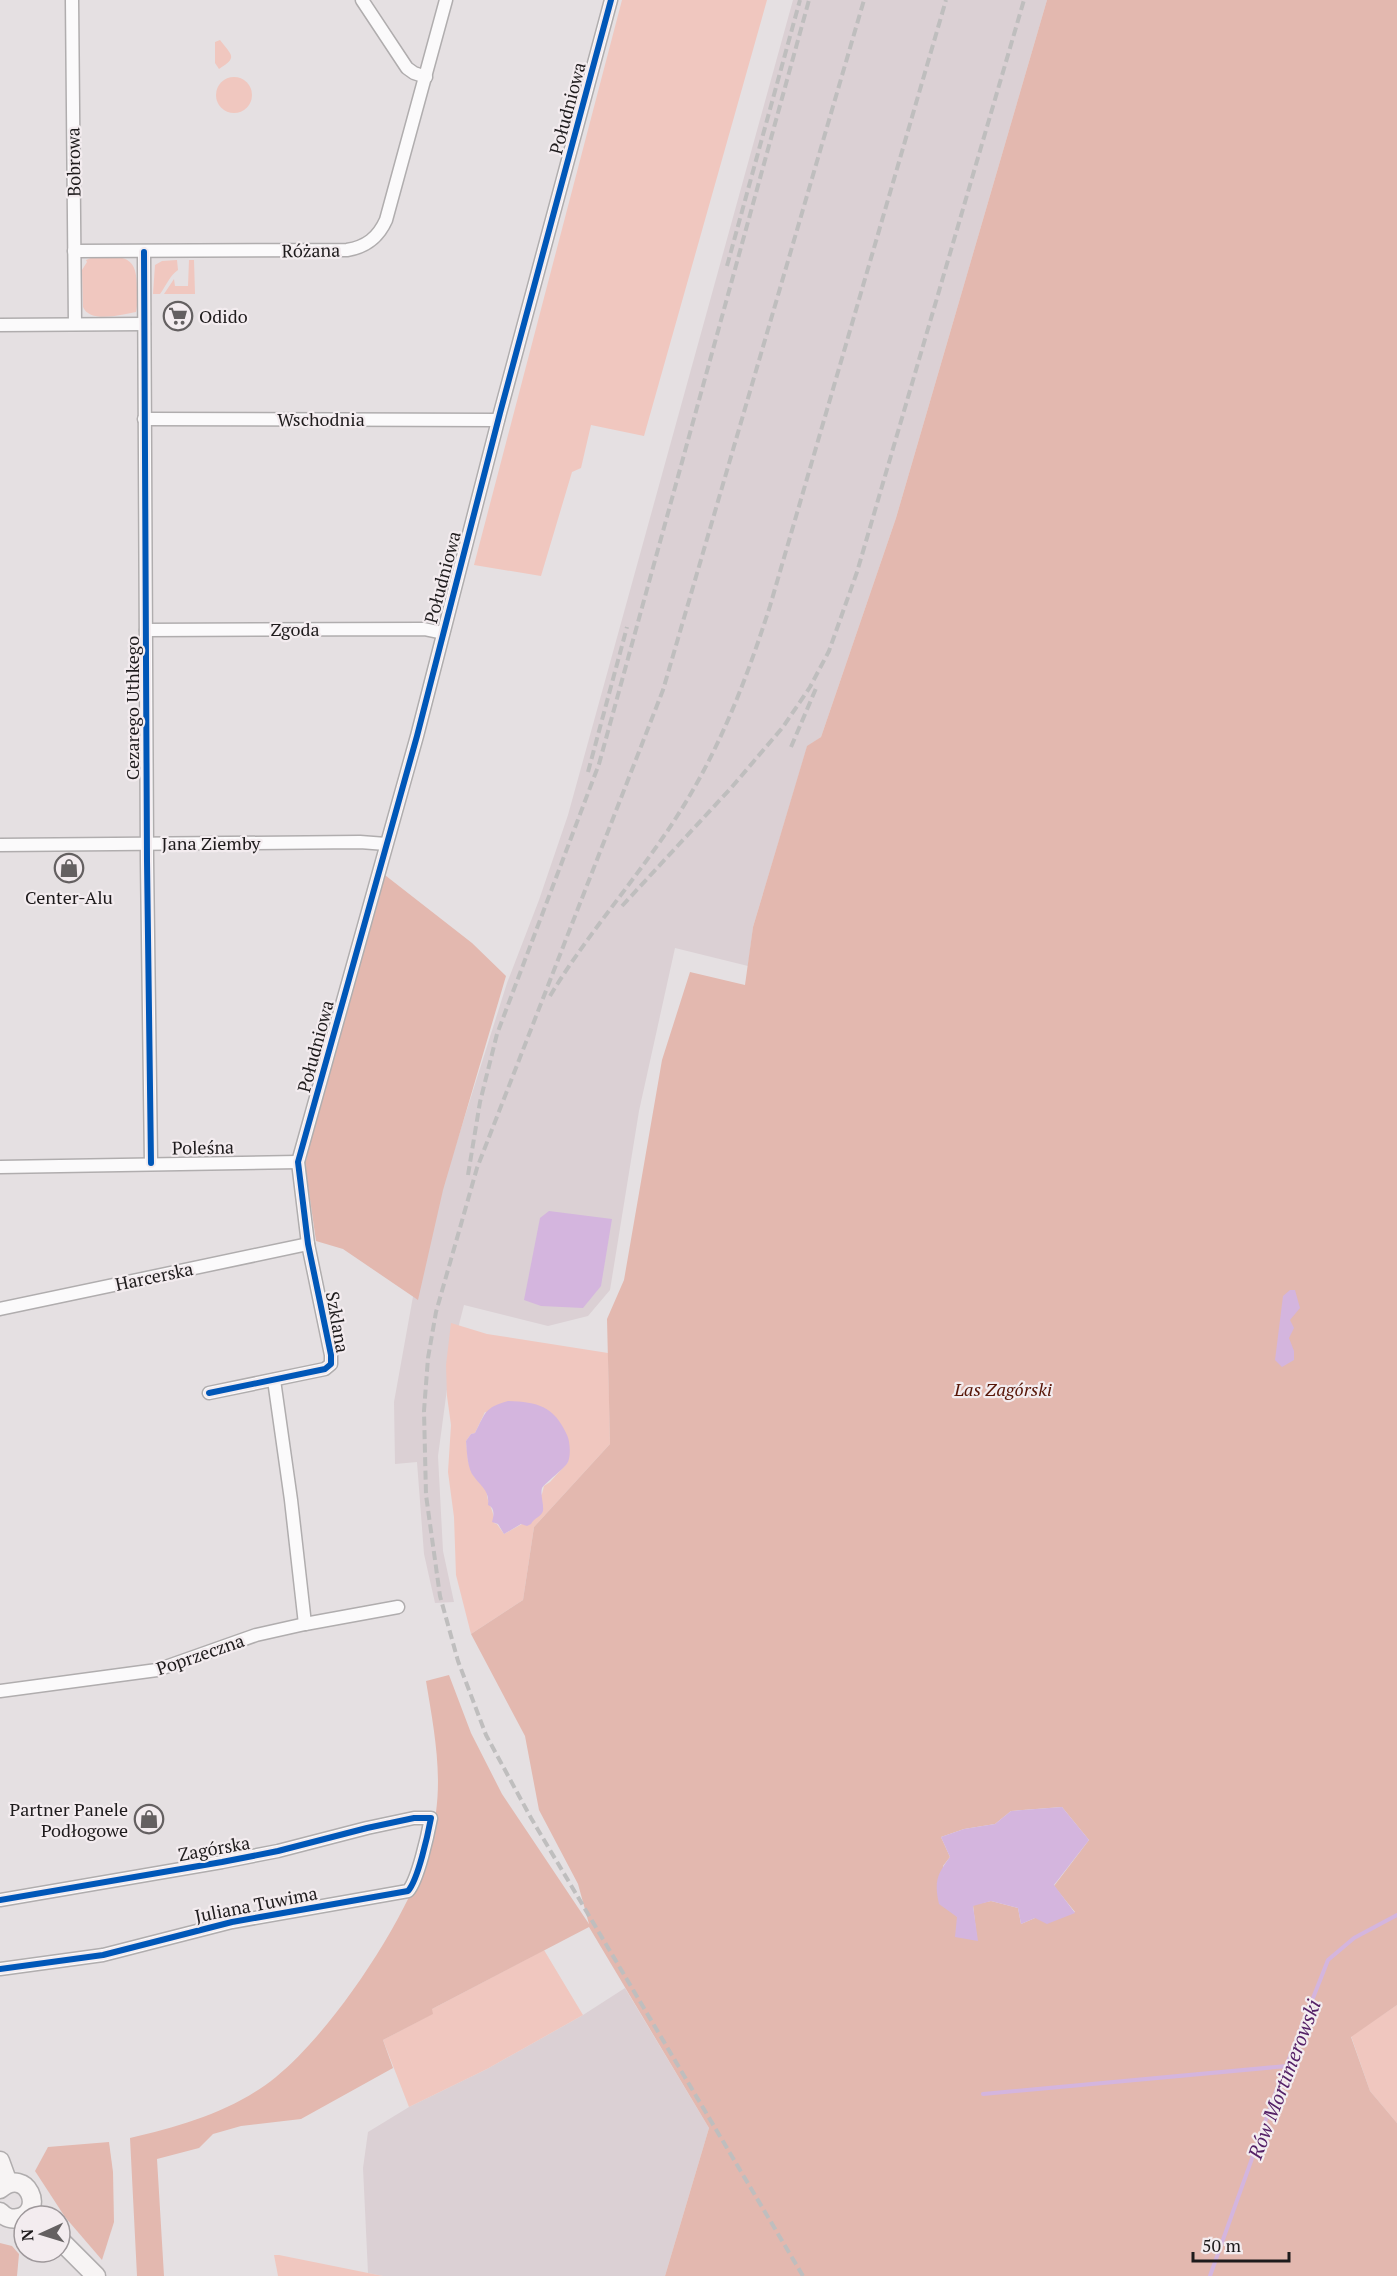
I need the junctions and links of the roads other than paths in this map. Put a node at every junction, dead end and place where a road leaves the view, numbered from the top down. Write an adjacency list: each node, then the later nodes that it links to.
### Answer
1 (72, 0): 6 (street, Bobrowa)
2 (362, 0): 5 (street)
3 (446, 0): 5 (street, Różana)
4 (611, 0): 12 (street, Południowa)
5 (426, 76): 7 (street, Różana)
6 (74, 251): 7 (street, Różana); 8 (street, Bobrowa)
7 (144, 252): 9 (street, Cezarego Uthkego)
8 (75, 324): 9 (street); 10 (street)
9 (144, 324): 11 (street, Cezarego Uthkego)
10 (0, 325)
11 (144, 419): 12 (street, Wschodnia); 13 (street, Cezarego Uthkego)
12 (498, 420): 14 (street, Południowa)
13 (146, 630): 14 (street, Zgoda); 15 (street, Cezarego Uthkego)
14 (443, 633): 16 (street, Południowa)
15 (147, 843): 16 (street, Jana Ziemby); 17 (street, Jana Ziemby); 19 (street, Cezarego Uthkego)
16 (386, 844): 18 (street, Południowa)
17 (0, 845)
18 (298, 1162): 19 (street, Poleśna); 21 (street, Szklana)
19 (151, 1163): 20 (street, Poleśna)
20 (0, 1167)
21 (308, 1244): 22 (street, Harcerska); 23 (street, Szklana)
22 (0, 1309)
23 (274, 1380): 24 (street, Szklana); 26 (street)
24 (209, 1393)
25 (398, 1607): 26 (street, Poprzeczna)
26 (304, 1624): 27 (street, Poprzeczna)
27 (0, 1691)
28 (431, 1818): 29 (street, Zagórska); 30 (street, Juliana Tuwima)
29 (0, 1900)
30 (0, 1969)
31 (0, 2162): 32 (street)
32 (4, 2186): 33 (street)
33 (32, 2204)
34 (72, 2252): 35 (street)
35 (96, 2276)

